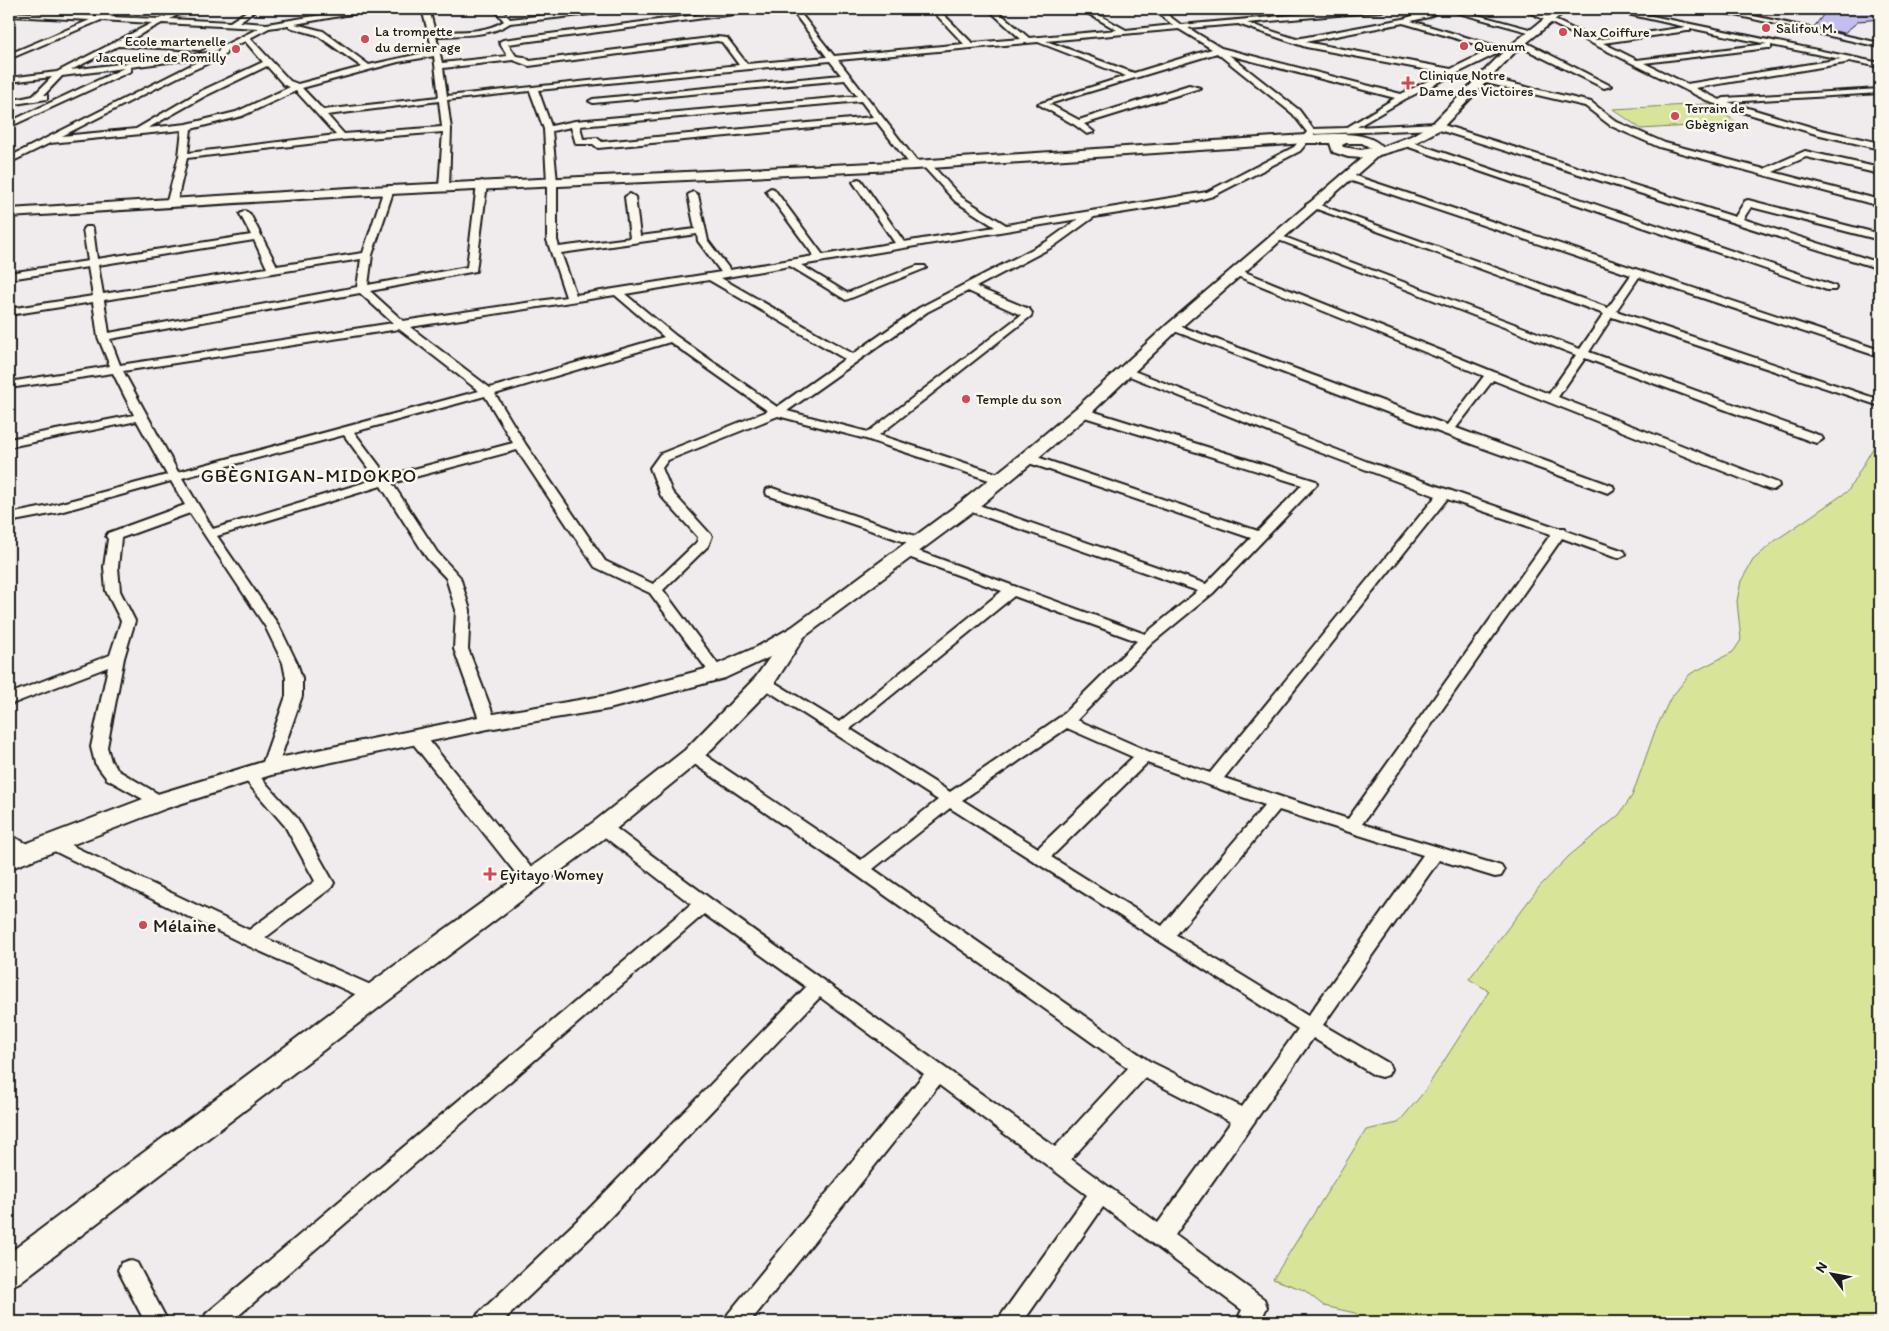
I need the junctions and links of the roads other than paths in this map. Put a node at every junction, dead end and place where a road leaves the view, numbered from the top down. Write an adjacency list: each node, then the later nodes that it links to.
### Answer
1 (44, 9): 26 (street)
2 (122, 9): 27 (street)
3 (185, 9): 31 (street)
4 (254, 9): 35 (street)
5 (368, 9): 34 (street)
6 (425, 9): 41 (street)
7 (497, 9): 32 (street)
8 (617, 9): 32 (street)
9 (756, 9): 57 (street)
10 (794, 9): 58 (street)
11 (934, 9): 51 (street)
12 (991, 9): 44 (street)
13 (1084, 9): 39 (street)
14 (1169, 9): 24 (street)
15 (1382, 9): 33 (street)
16 (1438, 9): 29 (street)
17 (1448, 9): 40 (street)
18 (1526, 9): 28 (street)
19 (1563, 9): 28 (main road)
20 (1609, 9): 38 (street)
21 (1712, 9): 50 (street)
22 (1791, 9): 23 (street)
23 (1804, 9)
24 (1157, 10): 37 (street)
25 (9, 14): 26 (street)
26 (30, 16): 27 (street); 30 (street)
27 (100, 19): 31 (street); 56 (street)
28 (1550, 20): 40 (main road); 46 (street)
29 (1403, 21): 45 (street); 53 (street)
30 (16, 22)
31 (159, 22): 35 (street); 48 (street)
32 (508, 22): 41 (street)
33 (1236, 22): 37 (street); 45 (street)
34 (287, 24): 36 (street); 66 (street)
35 (230, 25): 36 (street)
36 (267, 26): 42 (street)
37 (1180, 27): 39 (street); 52 (street)
38 (1698, 28): 46 (street); 49 (street)
39 (1125, 32): 43 (street)
40 (1536, 32): 47 (main road)
41 (431, 34): 55 (street)
42 (246, 38): 54 (street); 60 (street)
43 (1037, 40): 44 (street); 69 (street)
44 (1028, 41): 51 (street)
45 (1295, 42): 68 (street)
46 (1596, 42): 61 (street)
47 (1520, 43): 53 (main road); 73 (street)
48 (119, 44): 54 (street); 67 (street)
49 (1780, 45): 59 (street); 61 (street)
50 (1880, 45)
51 (970, 46): 58 (street)
52 (1218, 50): 69 (street); 80 (street); 98 (street)
53 (1504, 50): 68 (street); 70 (main road)
54 (223, 52): 62 (street); 101 (street)
55 (437, 53): 64 (street); 66 (street)
56 (9, 57)
57 (513, 58): 64 (street); 65 (street)
58 (834, 59): 65 (street); 71 (street)
59 (1855, 60): 63 (street); 75 (street)
60 (269, 62): 74 (street); 96 (street)
61 (1636, 62): 75 (street)
62 (136, 65): 67 (street); 78 (street)
63 (1880, 65)
64 (439, 66): 81 (street)
65 (745, 67): 77 (street)
66 (368, 68): 74 (street)
67 (61, 72): 72 (street); 83 (street)
68 (1452, 72): 80 (street)
69 (1134, 76): 89 (street)
70 (1486, 76): 92 (main road); 109 (street)
71 (848, 77): 82 (street); 85 (street)
72 (9, 80)
73 (1607, 86)
74 (297, 87): 87 (street); 93 (street)
75 (1686, 87): 84 (street)
76 (1196, 88): 89 (street)
77 (534, 90): 81 (street); 95 (street)
78 (82, 92): 83 (street); 91 (street)
79 (1880, 92): 84 (street)
80 (1402, 97): 99 (street)
81 (444, 98): 87 (street); 94 (street)
82 (864, 98): 88 (street); 90 (street)
83 (35, 99): 86 (street)
84 (1715, 101): 103 (street)
85 (593, 102)
86 (9, 103)
87 (321, 113): 100 (street)
88 (879, 119): 90 (street); 107 (street)
89 (1078, 123): 97 (street)
90 (575, 124): 95 (street)
91 (9, 125)
92 (1437, 126): 99 (street); 102 (main road); 125 (street)
93 (187, 127): 96 (street); 105 (street)
94 (447, 129): 100 (street); 114 (street)
95 (548, 130): 111 (street)
96 (136, 131): 101 (street)
97 (1090, 132)
98 (1308, 135): 99 (main road); 107 (main road); 124 (street)
99 (1349, 135): 104 (main road); 104 (main road)
100 (342, 137): 105 (street)
101 (50, 140): 106 (street)
102 (1406, 142): 104 (main road); 148 (street)
103 (1880, 146)
104 (1375, 152): 110 (main road)
105 (183, 156): 119 (street)
106 (9, 160)
107 (921, 165): 111 (main road); 126 (street)
108 (1880, 171): 109 (street)
109 (1763, 173): 120 (street)
110 (1346, 176): 121 (main road); 144 (street)
111 (552, 182): 113 (main road); 134 (street)
112 (858, 182): 133 (street)
113 (482, 184): 114 (main road); 149 (street)
114 (444, 187): 115 (main road)
115 (389, 189): 119 (main road); 135 (street)
116 (771, 191): 136 (street)
117 (693, 195): 128 (street)
118 (630, 197): 132 (street)
119 (172, 201): 122 (main road)
120 (1880, 203)
121 (1311, 205): 129 (main road); 154 (street)
122 (9, 213)
123 (245, 214): 130 (street)
124 (1091, 214): 126 (street); 147 (street)
125 (1737, 221): 131 (street); 139 (street)
126 (1004, 228): 133 (street)
127 (88, 229): 137 (street)
128 (699, 231): 132 (street); 143 (street)
129 (1276, 236): 142 (main road); 159 (street)
130 (257, 237): 137 (street); 141 (street)
131 (1880, 237)
132 (635, 239): 134 (street)
133 (901, 244): 136 (street)
134 (555, 251): 152 (street)
135 (367, 255): 141 (street); 149 (street)
136 (820, 258): 138 (street)
137 (92, 262): 145 (street); 151 (street)
138 (790, 262): 140 (street); 143 (street)
139 (1880, 266)
140 (921, 268)
141 (273, 269): 151 (street)
142 (1236, 272): 156 (main road); 164 (street)
143 (727, 273): 146 (street)
144 (1637, 274): 154 (street); 160 (street)
145 (9, 276)
146 (710, 276): 150 (street); 161 (street)
147 (966, 286): 161 (street); 174 (street)
148 (1831, 288)
149 (362, 289): 155 (street); 157 (street)
150 (617, 292): 152 (street); 158 (street)
151 (98, 297): 153 (street); 157 (street)
152 (571, 297): 155 (street)
153 (9, 312)
154 (1611, 313): 159 (street); 168 (street)
155 (401, 325): 162 (street); 166 (street)
156 (1173, 327): 163 (main road); 173 (street)
157 (104, 337): 162 (street)
158 (672, 338): 166 (street); 169 (street)
159 (1582, 353): 167 (street); 175 (street)
160 (1880, 354)
161 (853, 359): 169 (street)
162 (116, 368): 165 (street); 171 (street)
163 (1126, 371): 170 (main road); 185 (street)
164 (1492, 375): 167 (street); 173 (street)
165 (9, 385)
166 (488, 392): 172 (street); 177 (street)
167 (1551, 399): 182 (street)
168 (1879, 403)
169 (777, 412): 174 (street); 194 (street)
170 (1082, 412): 178 (main road); 191 (street)
171 (141, 417): 176 (street); 179 (street)
172 (347, 430): 179 (street); 181 (street)
173 (1448, 430): 183 (street)
174 (870, 436): 180 (street)
175 (1817, 439)
176 (9, 443)
177 (520, 445): 181 (street); 194 (street)
178 (1027, 458): 180 (main road); 191 (street)
179 (174, 476): 187 (street); 188 (street)
180 (1000, 479): 186 (main road)
181 (384, 481): 190 (street); 204 (street)
182 (1773, 486)
183 (1608, 489)
184 (772, 492): 192 (street)
185 (1444, 494): 189 (street); 211 (street)
186 (968, 506): 192 (main road); 196 (street)
187 (193, 507): 190 (street); 199 (street)
188 (9, 518)
189 (1560, 531): 193 (street); 216 (street)
190 (209, 534): 209 (street)
191 (1260, 536): 196 (street)
192 (912, 546): 195 (street); 197 (main road)
193 (1619, 554)
194 (655, 590): 200 (street)
195 (1012, 590): 198 (street); 205 (street)
196 (1208, 590): 198 (street)
197 (799, 630): 200 (main road); 201 (main road)
198 (1147, 640): 203 (street)
199 (117, 658): 202 (street); 213 (street)
200 (717, 672): 204 (main road)
201 (764, 682): 205 (street); 207 (main road)
202 (9, 700)
203 (1066, 721): 208 (street); 212 (street)
204 (488, 722): 206 (main road)
205 (840, 729): 212 (street)
206 (417, 737): 209 (main road); 225 (street)
207 (692, 755): 215 (main road); 223 (street)
208 (1144, 756): 211 (street); 221 (street)
209 (269, 768): 210 (main road)
210 (248, 774): 213 (main road); 228 (street)
211 (1214, 779): 214 (street)
212 (950, 800): 221 (street); 223 (street)
213 (159, 802): 218 (main road)
214 (1276, 803): 216 (street); 227 (street)
215 (603, 827): 225 (main road); 226 (street)
216 (1351, 827): 220 (street)
217 (9, 841): 219 (street)
218 (52, 843): 219 (main road); 228 (street)
219 (30, 852): 222 (main road)
220 (1435, 852): 224 (street); 231 (street)
221 (1039, 858): 227 (street)
222 (9, 860)
223 (861, 869): 232 (street)
224 (1495, 871)
225 (531, 880): 230 (main road)
226 (703, 904): 229 (street); 242 (street)
227 (1164, 936): 231 (street)
228 (250, 939): 230 (street)
229 (819, 986): 234 (street); 243 (street)
230 (376, 995): 240 (main road)
231 (1310, 1027): 233 (street); 235 (street)
232 (1142, 1067): 235 (street); 236 (street)
233 (1381, 1069)
234 (937, 1073): 236 (street); 244 (street)
235 (1243, 1118): 238 (street)
236 (1056, 1160): 237 (street)
237 (1101, 1193): 238 (street); 245 (street)
238 (1161, 1237): 246 (street)
239 (129, 1270): 241 (street)
240 (9, 1272)
241 (157, 1322)
242 (214, 1322)
243 (486, 1322)
244 (736, 1322)
245 (1010, 1322)
246 (1247, 1322)

